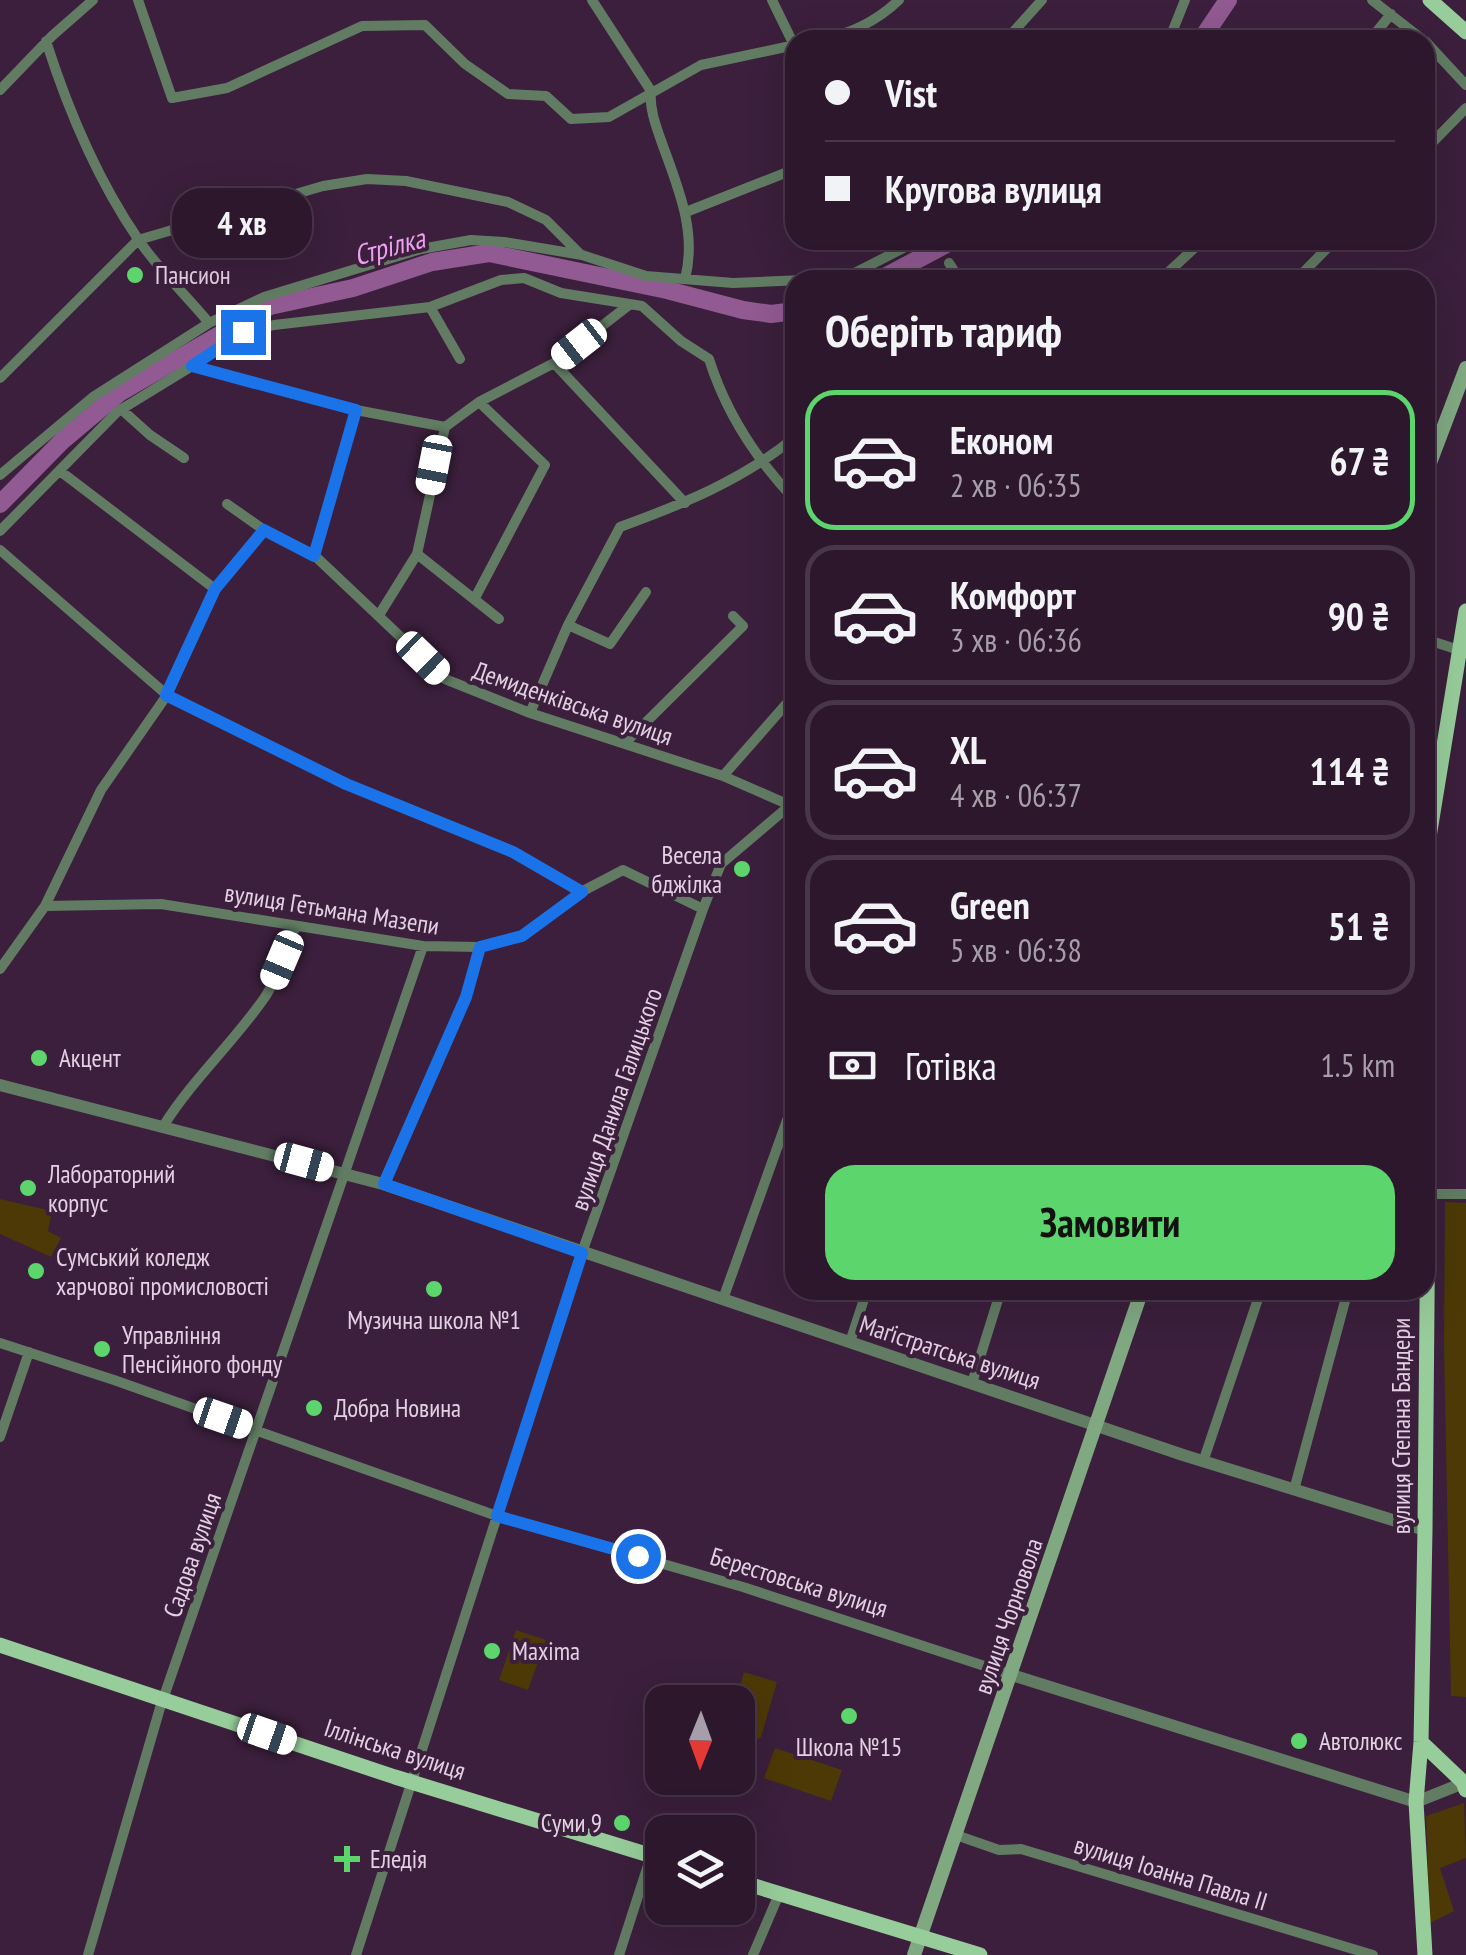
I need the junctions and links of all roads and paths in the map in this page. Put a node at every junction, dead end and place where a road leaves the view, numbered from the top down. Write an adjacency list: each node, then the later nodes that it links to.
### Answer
1 (94, 0): 18 (street)
2 (138, 0): 23 (street)
3 (592, 0): 23 (street)
4 (772, 0): 11 (street)
5 (899, 0): 12 (street)
6 (1042, 0): 13 (street)
7 (1185, 0): 14 (street)
8 (1372, 0): 10 (street)
9 (1430, 0): 17 (main road)
10 (1391, 14): 15 (street); 16 (street)
11 (787, 30)
12 (855, 30)
13 (1015, 30)
14 (1173, 30)
15 (1378, 30)
16 (1411, 30)
17 (1466, 32)
18 (46, 41): 22 (street); 28 (street)
19 (785, 47): 23 (street)
20 (1435, 53): 21 (street)
21 (1466, 85)
22 (0, 90)
23 (651, 92): 27 (street)
24 (1466, 108): 25 (street)
25 (1435, 140)
26 (785, 174): 27 (street)
27 (686, 212): 38 (street)
28 (138, 240): 32 (street); 42 (street); 47 (street)
29 (900, 250): 34 (street)
30 (1192, 250): 36 (street)
31 (1326, 250): 37 (street)
32 (582, 255): 38 (street); 42 (street)
33 (949, 263): 35 (street)
34 (861, 270)
35 (954, 270)
36 (1171, 270)
37 (1306, 270)
38 (686, 279): 39 (street)
39 (785, 281)
40 (629, 305): 41 (street); 44 (street); 55 (street)
41 (430, 307): 43 (street); 45 (street)
42 (209, 323): 57 (street)
43 (460, 358)
44 (554, 363): 48 (street); 59 (street)
45 (192, 366): 49 (street); 50 (street)
46 (1466, 368): 53 (main road)
47 (0, 378)
48 (478, 402): 51 (street); 68 (street)
49 (121, 409): 54 (street); 56 (street)
50 (356, 410): 51 (street); 65 (street)
51 (446, 427): 64 (street)
52 (785, 445): 55 (street)
53 (1435, 450)
54 (184, 458)
55 (762, 465): 58 (street); 59 (street)
56 (60, 472): 62 (street); 66 (street)
57 (0, 475)
58 (785, 489)
59 (685, 503): 73 (street)
60 (228, 504): 61 (street, Демиденківська вулиця)
61 (264, 530): 65 (street, Демиденківська вулиця); 66 (street)
62 (0, 531)
63 (0, 550): 76 (street)
64 (417, 554): 68 (street); 70 (street)
65 (314, 556): 70 (street, Демиденківська вулиця)
66 (215, 589): 76 (street)
67 (646, 592): 73 (street)
68 (476, 598): 72 (street)
69 (1466, 611): 75 (main road)
70 (379, 615): 78 (street, Демиденківська вулиця)
71 (733, 616): 79 (street)
72 (499, 619)
73 (568, 626): 78 (street)
74 (1435, 642): 75 (street)
75 (1462, 651): 82 (main road)
76 (166, 695): 84 (street); 85 (street)
77 (785, 705): 80 (street)
78 (530, 713): 79 (street, Демиденківська вулиця)
79 (625, 743): 80 (street, Демиденківська вулиця)
80 (723, 776): 81 (street, Демиденківська вулиця)
81 (785, 801)
82 (1435, 803)
83 (785, 812): 86 (street, вулиця Данила Галицького)
84 (582, 892): 86 (street, вулиця Гетьмана Мазепи); 89 (street, вулиця Гетьмана Мазепи)
85 (45, 906): 87 (street, вулиця Гетьмана Мазепи); 90 (street)
86 (703, 908): 98 (street, вулиця Данила Галицького)
87 (296, 926): 88 (street, вулиця Гетьмана Мазепи); 92 (street)
88 (423, 946): 89 (street, вулиця Гетьмана Мазепи); 94 (street, Садова вулиця)
89 (480, 947): 95 (street)
90 (0, 969)
91 (0, 1085): 92 (street, Маґістратська вулиця)
92 (164, 1125): 94 (street, Маґістратська вулиця)
93 (785, 1126): 99 (street)
94 (344, 1173): 95 (street, Маґістратська вулиця); 111 (street, Садова вулиця)
95 (384, 1184): 98 (street, Маґістратська вулиця)
96 (1435, 1194): 97 (street)
97 (1466, 1194)
98 (582, 1253): 99 (street, Маґістратська вулиця); 115 (street, вулиця Данила Галицького)
99 (723, 1299): 106 (street, Маґістратська вулиця)
100 (864, 1300): 106 (street)
101 (998, 1300): 109 (street)
102 (1139, 1300): 110 (main road, вулиця Чорновола)
103 (1258, 1300): 113 (street)
104 (1345, 1300): 114 (street)
105 (1427, 1300): 116 (main road, вулиця Степана Бандери)
106 (850, 1342): 109 (street, Маґістратська вулиця)
107 (0, 1343): 108 (street, Берестовська вулиця)
108 (29, 1352): 111 (street, Берестовська вулиця); 112 (street)
109 (972, 1383): 110 (street, Маґістратська вулиця)
110 (1096, 1425): 113 (street, Маґістратська вулиця); 118 (main road, вулиця Чорновола)
111 (256, 1430): 115 (street, Берестовська вулиця); 119 (street, Садова вулиця)
112 (0, 1436)
113 (1204, 1462): 114 (street, Маґістратська вулиця)
114 (1294, 1490): 116 (street, Маґістратська вулиця)
115 (497, 1516): 118 (street, Берестовська вулиця); 121 (street, вулиця Данила Галицького)
116 (1426, 1530): 120 (main road, вулиця Степана Бандери)
117 (0, 1645): 119 (main road, Іллінська вулиця)
118 (1012, 1675): 123 (street, Берестовська вулиця); 124 (main road, вулиця Чорновола)
119 (163, 1699): 121 (main road, Іллінська вулиця); 130 (street, Садова вулиця)
120 (1421, 1742): 122 (main road); 123 (main road, вулиця Степана Бандери)
121 (412, 1782): 125 (main road, Іллінська вулиця); 131 (street, вулиця Данила Галицького)
122 (1465, 1785): 123 (street)
123 (1416, 1802): 137 (main road, вулиця Степана Бандери)
124 (956, 1835): 129 (main road, вулиця Чорновола); 136 (street, вулиця Іоанна Павла II)
125 (645, 1853)
126 (755, 1887): 128 (main road)
127 (645, 1888): 132 (street)
128 (779, 1894): 129 (main road); 133 (street)
129 (922, 1936): 134 (main road, вулиця Чорновола); 135 (main road)
130 (88, 1955)
131 (356, 1955)
132 (619, 1955)
133 (753, 1955)
134 (914, 1955)
135 (980, 1955)
136 (1373, 1955)
137 (1425, 1955)

